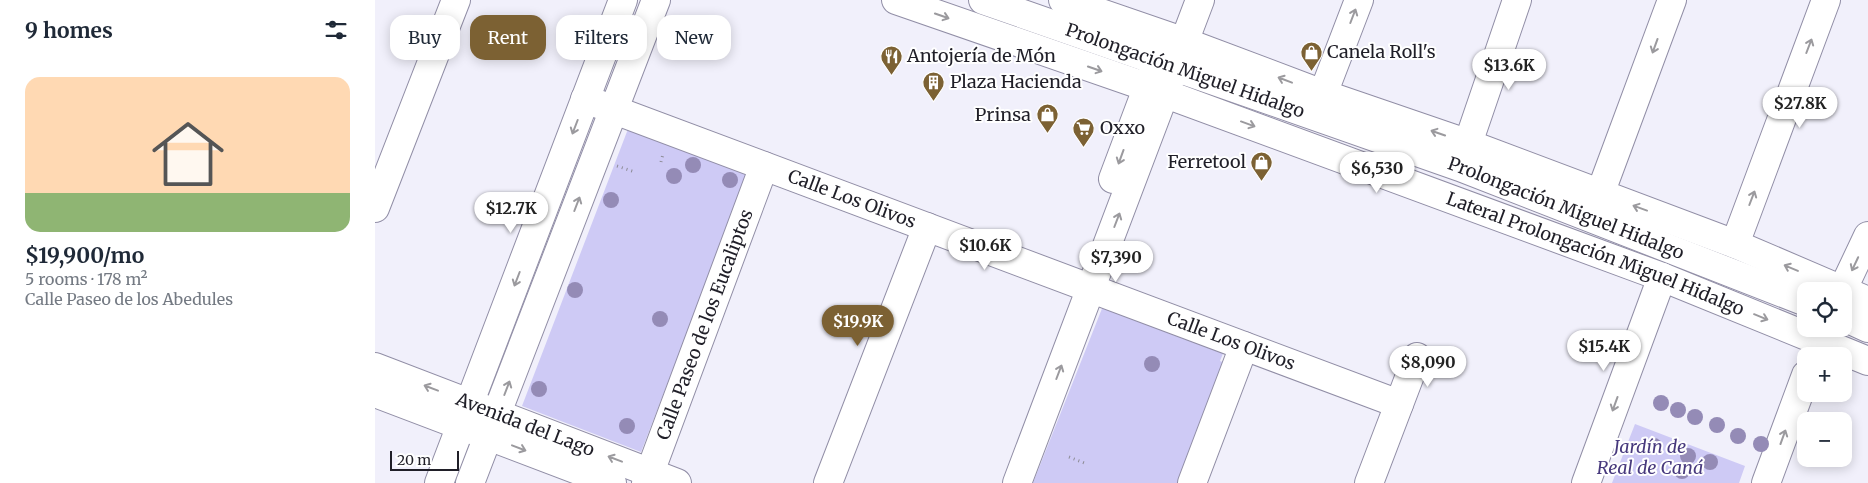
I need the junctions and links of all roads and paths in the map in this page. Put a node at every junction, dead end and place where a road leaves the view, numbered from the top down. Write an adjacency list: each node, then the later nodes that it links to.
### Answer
1 (456, 0): 23 (street)
2 (623, 0): 16 (street)
3 (656, 0): 17 (street)
4 (896, 0): 14 (street, Lateral Prolongación Miguel Hidalgo, one-way to 14)
5 (983, 0): 14 (street, Prolongación Miguel Hidalgo)
6 (1063, 0): 13 (street)
7 (1180, 0): 13 (street)
8 (1200, 0): 13 (street)
9 (1359, 0): 15 (street, one-way to 9)
10 (1517, 0): 18 (street)
11 (1672, 0): 22 (street, one-way to 22)
12 (1826, 0): 26 (street, one-way to 12)
13 (1176, 39): 14 (street); 15 (street, one-way to 13)
14 (1161, 78): 18 (street, Prolongación Miguel Hidalgo); 27 (street, Lateral Prolongación Miguel Hidalgo, one-way to 27); 30 (street)
15 (1323, 94): 18 (street, one-way to 15)
16 (585, 99): 17 (street, Calle Los Olivos); 45 (street, one-way to 45)
17 (614, 109): 20 (street, Calle Los Olivos); 46 (street, one-way to 17)
18 (1464, 156): 22 (street); 32 (street, Prolongación Miguel Hidalgo)
19 (617, 166): 21 (path)
20 (764, 166): 24 (street, Calle Los Olivos); 49 (street, Calle Paseo de los Eucaliptos)
21 (635, 172)
22 (1600, 194): 26 (street, one-way to 22)
23 (375, 208)
24 (927, 227): 30 (street, Calle Los Olivos); 54 (street)
25 (1868, 236): 29 (street, one-way to 29)
26 (1735, 244): 28 (street, one-way to 26)
27 (1662, 277): 37 (street, Lateral Prolongación Miguel Hidalgo, one-way to 37); 59 (street, one-way to 59)
28 (1822, 282)
29 (1846, 282)
30 (1083, 286): 36 (street, Calle Los Olivos); 55 (street); 56 (street, one-way to 30)
31 (1852, 295): 33 (street)
32 (1797, 298)
33 (1868, 301)
34 (1852, 321): 35 (street)
35 (1868, 328)
36 (1244, 346): 44 (street, Calle Los Olivos); 57 (street)
37 (1814, 347)
38 (1417, 357): 44 (street)
39 (1852, 357): 40 (street, Lateral Prolongación Miguel Hidalgo)
40 (1868, 361)
41 (375, 367): 45 (street, Avenida del Lago, one-way to 41)
42 (375, 393): 45 (street, Avenida del Lago)
43 (1797, 399): 60 (street, one-way to 43)
44 (1399, 404): 58 (street)
45 (465, 414): 46 (street, Avenida del Lago); 50 (street)
46 (493, 425): 49 (street, Avenida del Lago, one-way to 46); 51 (street); 52 (street, Avenida del Lago, one-way to 52)
47 (1069, 457): 48 (path)
48 (1087, 464)
49 (648, 478): 53 (street, Avenida del Lago)
50 (439, 483)
51 (470, 483)
52 (611, 483)
53 (677, 483)
54 (828, 483)
55 (999, 483)
56 (1017, 483)
57 (1192, 483)
58 (1369, 483)
59 (1586, 483)
60 (1766, 483)

